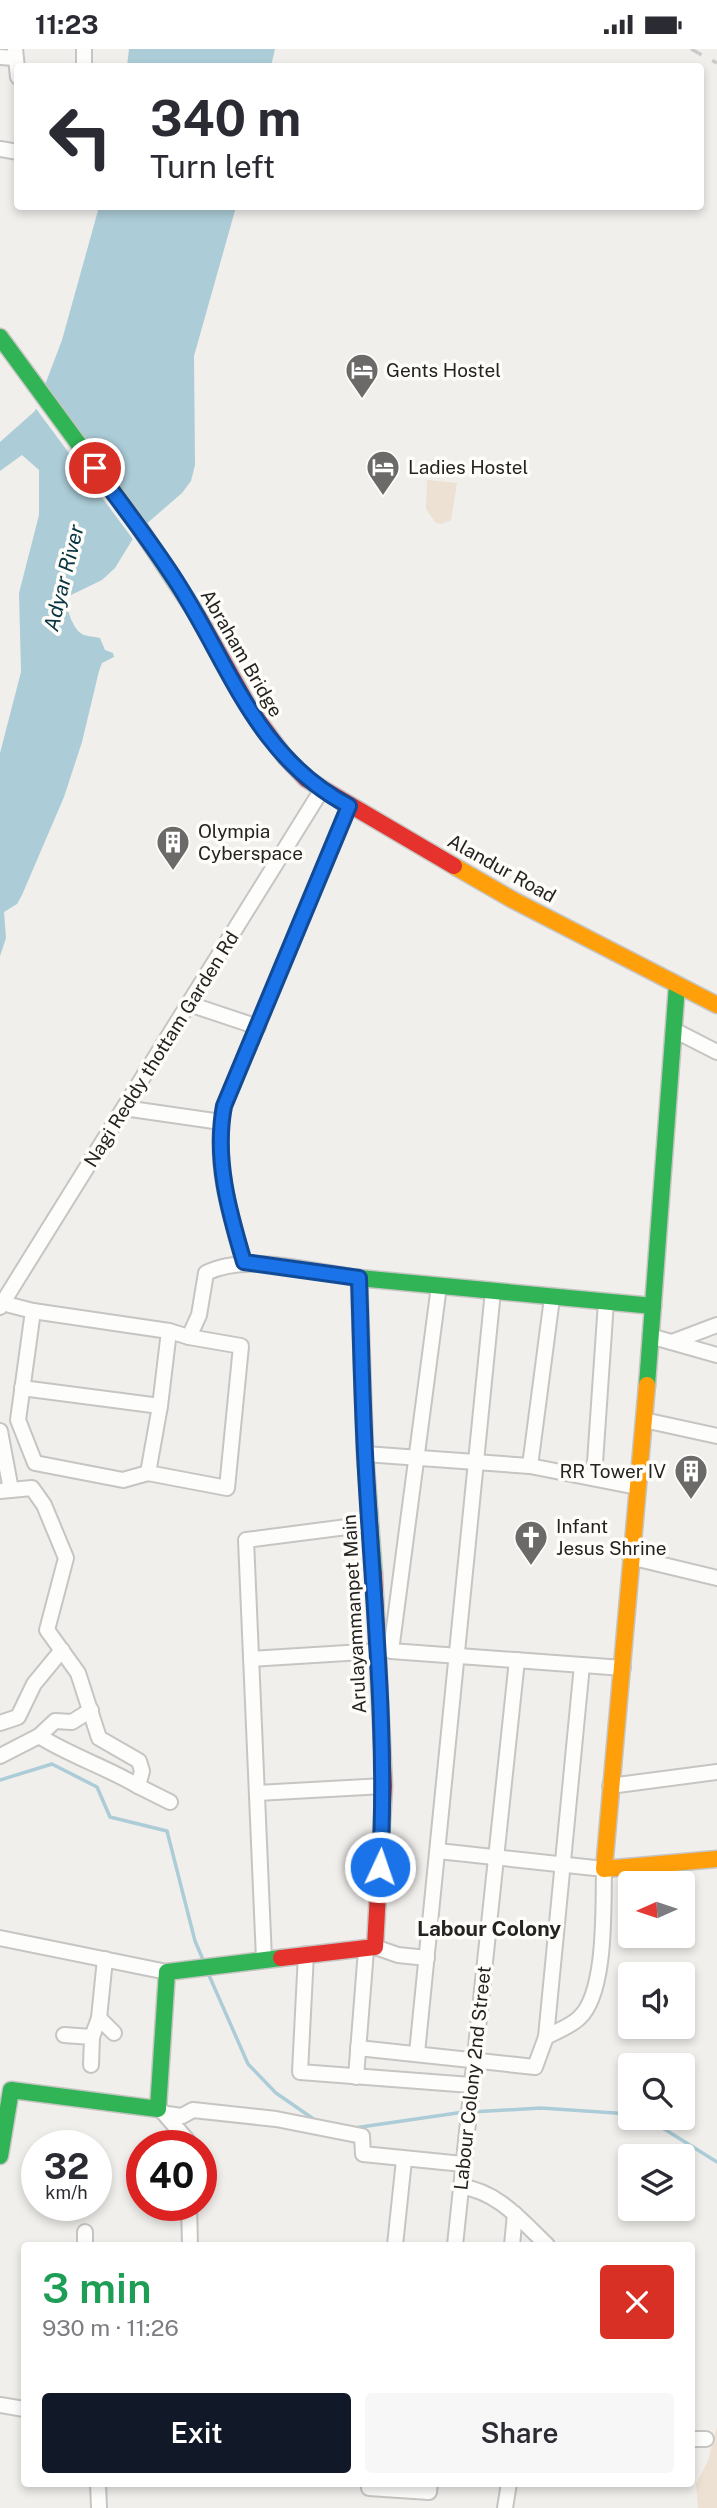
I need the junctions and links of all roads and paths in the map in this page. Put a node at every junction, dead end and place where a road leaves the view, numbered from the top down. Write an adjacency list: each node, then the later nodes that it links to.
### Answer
1 (0, 337): 2 (street, Abraham Bridge)
2 (278, 751): 3 (street, Alandur Road)
3 (321, 791): 4 (street, Alandur Road); 6 (street, Nagi Reddy thottam Garden Rd)
4 (349, 806): 5 (street, Alandur Road); 8 (street)
5 (677, 985): 7 (street, Alandur Road); 9 (street)
6 (189, 1004): 8 (street); 11 (street, Nagi Reddy thottam Garden Rd)
7 (717, 1005)
8 (258, 1027): 12 (street)
9 (674, 1030): 10 (street); 20 (street)
10 (717, 1052)
11 (124, 1108): 12 (street); 19 (street, Nagi Reddy thottam Garden Rd)
12 (221, 1122): 13 (street)
13 (244, 1262): 14 (street); 25 (street)
14 (359, 1278): 15 (street); 33 (street, Arulayammanpet Main)
15 (439, 1286): 16 (street); 34 (street)
16 (493, 1291): 17 (street); 35 (street)
17 (552, 1298): 18 (street); 36 (street)
18 (606, 1302): 20 (street); 38 (street)
19 (1, 1305): 21 (street)
20 (653, 1306): 24 (street)
21 (33, 1311): 23 (street); 28 (street)
22 (717, 1325): 26 (street)
23 (169, 1331): 25 (street); 29 (street)
24 (650, 1336): 26 (street); 30 (street)
25 (189, 1337): 37 (street)
26 (672, 1342): 27 (street)
27 (717, 1356)
28 (22, 1388): 29 (street); 37 (street)
29 (160, 1406): 37 (street)
30 (644, 1420): 32 (street); 39 (street)
31 (0, 1431): 40 (street)
32 (717, 1436)
33 (365, 1454): 34 (street); 41 (street, Arulayammanpet Main)
34 (417, 1456): 35 (street); 45 (street)
35 (477, 1461): 36 (street); 46 (street)
36 (530, 1466): 38 (street)
37 (148, 1473)
38 (594, 1477): 39 (street)
39 (637, 1487): 42 (street)
40 (5, 1491): 44 (street)
41 (370, 1524): 45 (street, Arulayammanpet Main); 47 (street)
42 (630, 1557): 43 (street); 50 (street)
43 (717, 1578)
44 (62, 1650): 51 (street); 52 (street)
45 (385, 1651): 46 (street); 47 (street); 58 (street, Arulayammanpet Main)
46 (458, 1656): 48 (street); 62 (street)
47 (251, 1659): 60 (street)
48 (517, 1660): 49 (street); 63 (street, Labour Colony 2nd Street)
49 (582, 1665): 50 (street); 65 (street)
50 (623, 1668): 59 (street)
51 (91, 1710): 54 (street); 57 (street)
52 (18, 1717): 53 (street); 54 (street)
53 (0, 1723)
54 (33, 1739): 55 (street); 57 (street)
55 (0, 1756)
56 (717, 1772): 59 (street)
57 (138, 1786): 61 (street)
58 (384, 1786): 60 (street); 68 (street, Arulayammanpet Main)
59 (611, 1786): 66 (street)
60 (257, 1793): 72 (street)
61 (170, 1802)
62 (438, 1851): 63 (street); 70 (street)
63 (496, 1857): 65 (street); 81 (street, Labour Colony 2nd Street)
64 (717, 1859): 66 (street)
65 (565, 1865): 66 (street); 78 (street)
66 (604, 1869): 78 (street)
67 (0, 1938): 71 (street)
68 (370, 1948): 69 (street); 70 (street); 79 (street)
69 (306, 1954): 72 (street); 83 (street)
70 (427, 1958): 80 (street)
71 (105, 1959): 73 (street); 74 (street)
72 (264, 1959): 73 (street)
73 (167, 1972): 86 (street)
74 (99, 2018): 75 (street); 77 (street)
75 (114, 2033)
76 (64, 2035): 77 (street)
77 (92, 2036): 82 (street)
78 (546, 2038): 81 (street)
79 (358, 2048): 80 (street); 83 (street)
80 (416, 2053): 81 (street)
81 (474, 2060): 84 (street, Labour Colony 2nd Street)
82 (91, 2065)
83 (356, 2077): 84 (street)
84 (471, 2085): 90 (street, Labour Colony 2nd Street)
85 (5, 2089): 86 (street); 88 (street)
86 (162, 2112): 87 (street); 89 (street)
87 (178, 2130)
88 (0, 2156)
89 (404, 2160): 90 (street); 95 (street)
90 (463, 2164): 91 (street, Labour Colony 2nd Street)
91 (461, 2187): 92 (street); 96 (street, Labour Colony 2nd Street)
92 (515, 2214): 97 (street); 98 (street)
93 (189, 2221): 94 (street)
94 (190, 2242)
95 (395, 2242)
96 (454, 2242)
97 (512, 2242)
98 (544, 2242)
99 (0, 2406): 100 (street)
100 (21, 2409)
101 (98, 2487): 105 (street)
102 (369, 2487): 103 (street)
103 (430, 2487)
104 (508, 2487): 106 (street)
105 (99, 2508)
106 (505, 2508)

